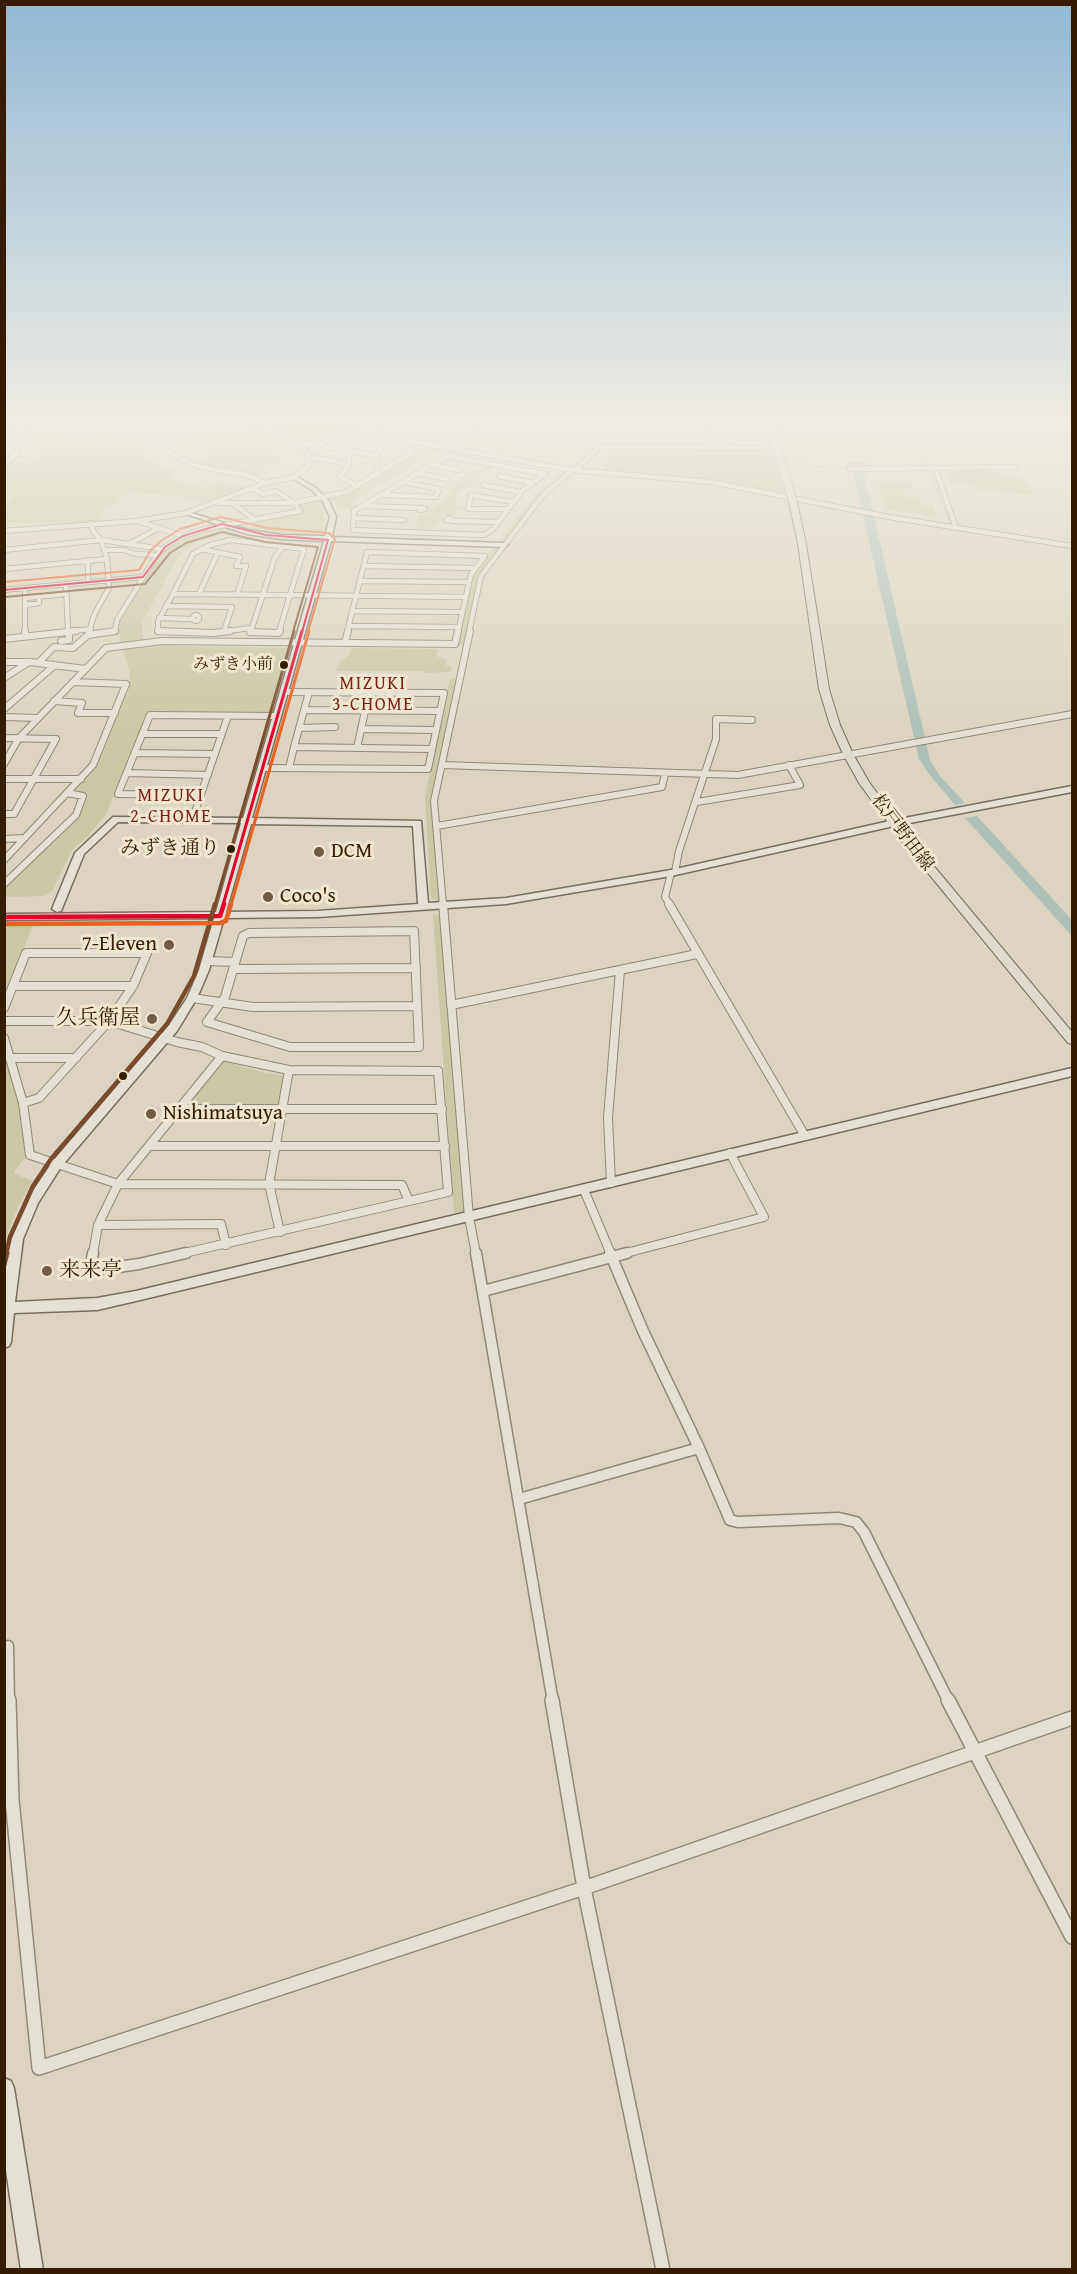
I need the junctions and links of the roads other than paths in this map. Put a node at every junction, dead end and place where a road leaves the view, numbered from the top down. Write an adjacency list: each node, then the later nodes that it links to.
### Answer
1 (79, 524): 14 (street)
2 (91, 524): 19 (street)
3 (147, 524): 12 (street)
4 (222, 524): 17 (street); 18 (street)
5 (331, 524): 20 (street)
6 (354, 524): 15 (street)
7 (497, 524): 16 (street)
8 (520, 524): 25 (street)
9 (797, 524): 109 (main road, 松戸野田線, bridge)
10 (932, 524): 13 (street)
11 (955, 524): 13 (street)
12 (159, 528): 18 (street); 23 (street)
13 (956, 528): 26 (street)
14 (4, 531)
15 (389, 532): 16 (street); 21 (street)
16 (450, 534): 22 (street)
17 (266, 535): 20 (street); 24 (street)
18 (183, 536): 28 (street)
19 (101, 540): 23 (street); 30 (street); 31 (street)
20 (328, 540): 21 (street); 53 (street)
21 (385, 542): 22 (street)
22 (448, 543): 25 (street)
23 (129, 544): 28 (street)
24 (256, 544): 27 (street); 29 (street)
25 (504, 545): 111 (street)
26 (1072, 546)
27 (282, 548): 51 (street); 52 (street)
28 (162, 549): 33 (street)
29 (201, 549): 32 (street); 48 (street)
30 (4, 550)
31 (104, 550): 33 (street); 34 (street)
32 (217, 554): 49 (street); 50 (street)
33 (157, 555): 39 (street)
34 (107, 559): 35 (street); 40 (street)
35 (88, 560): 38 (street); 41 (street)
36 (364, 566): 37 (street); 37 (street); 42 (street)
37 (474, 568): 43 (street)
38 (4, 569)
39 (143, 577): 40 (street); 68 (street)
40 (108, 579): 41 (street); 64 (street)
41 (88, 581): 44 (street)
42 (360, 581): 43 (street); 54 (street)
43 (468, 582): 55 (street)
44 (66, 584): 45 (street); 47 (street)
45 (25, 588): 46 (street); 56 (street)
46 (4, 590)
47 (66, 594): 56 (street); 66 (street)
48 (173, 594): 49 (street); 57 (street)
49 (199, 594): 50 (street)
50 (237, 594): 51 (street)
51 (262, 595): 52 (street); 65 (street)
52 (290, 595): 53 (street); 65 (street)
53 (312, 595): 54 (street); 74 (street)
54 (357, 596): 55 (street); 58 (street)
55 (465, 597): 59 (street)
56 (25, 601): 69 (street)
57 (166, 606): 60 (street); 67 (street)
58 (353, 611): 59 (street); 62 (street)
59 (462, 612): 63 (street)
60 (159, 618): 61 (street); 67 (street)
61 (191, 619)
62 (349, 626): 63 (street); 73 (street)
63 (458, 627): 73 (street)
64 (92, 629): 66 (street); 68 (street)
65 (251, 630): 67 (street); 72 (street)
66 (68, 631): 69 (street); 71 (street)
67 (224, 631)
68 (88, 635): 77 (street)
69 (25, 636): 70 (street)
70 (4, 639)
71 (61, 641)
72 (247, 641): 74 (street); 79 (street)
73 (345, 642): 74 (street)
74 (298, 643): 82 (street)
75 (4, 662): 76 (street)
76 (30, 662): 77 (street); 80 (street)
77 (38, 663): 78 (street)
78 (55, 665): 79 (street); 85 (street)
79 (85, 669): 81 (street)
80 (4, 678)
81 (73, 682): 84 (street); 89 (street)
82 (284, 692): 83 (street); 92 (street)
83 (309, 692): 86 (street); 88 (street)
84 (54, 701): 89 (street); 94 (street)
85 (4, 709)
86 (304, 710): 87 (street); 96 (street)
87 (365, 711): 88 (street); 98 (street)
88 (440, 711): 99 (street)
89 (115, 713): 121 (street)
90 (1072, 714): 109 (street)
91 (228, 716): 92 (street); 100 (street); 101 (street)
92 (277, 716): 113 (street)
93 (4, 717): 94 (street)
94 (38, 718): 103 (street)
95 (752, 720): 118 (street)
96 (299, 728): 97 (street); 104 (street)
97 (323, 728)
98 (361, 729): 99 (street); 105 (street)
99 (436, 730): 106 (street)
100 (142, 734): 101 (street); 107 (street)
101 (221, 734): 108 (street)
102 (4, 738): 103 (street)
103 (19, 738): 110 (street); 120 (street)
104 (294, 747): 105 (street); 114 (street)
105 (357, 748): 106 (street)
106 (432, 749): 114 (street)
107 (135, 753): 108 (street); 115 (street)
108 (215, 754): 117 (street)
109 (848, 754): 112 (street); 129 (main road, 松戸野田線)
110 (6, 760)
111 (442, 765): 116 (street); 130 (street)
112 (789, 765): 118 (street); 125 (street)
113 (263, 768): 114 (street); 128 (street)
114 (289, 768)
115 (127, 773): 117 (street); 124 (street)
116 (665, 774): 118 (street); 130 (street)
117 (208, 775): 124 (street)
118 (704, 776): 125 (street)
119 (4, 779): 120 (street)
120 (34, 779): 121 (street); 126 (street)
121 (81, 779): 123 (street)
122 (1072, 789): 129 (street)
123 (67, 793): 131 (street); 135 (street)
124 (200, 795): 127 (street)
125 (697, 802): 134 (street)
126 (4, 813)
127 (192, 820): 128 (street); 138 (street)
128 (247, 821): 137 (street); 140 (street)
129 (894, 824): 134 (street); 158 (main road, 松戸野田線)
130 (437, 826): 136 (street)
131 (24, 838): 132 (street); 133 (street)
132 (4, 839)
133 (4, 860)
134 (673, 873): 136 (street); 142 (street)
135 (4, 884)
136 (444, 907): 137 (street); 151 (street)
137 (423, 908): 140 (street)
138 (57, 909): 139 (street); 140 (street)
139 (4, 910)
140 (221, 913): 141 (street); 143 (street)
141 (4, 917)
142 (697, 954): 146 (street); 168 (street)
143 (207, 961): 144 (street); 149 (street)
144 (234, 965): 145 (street); 145 (street); 150 (street)
145 (416, 968): 152 (street)
146 (620, 970): 151 (street); 174 (street)
147 (13, 986): 148 (street); 148 (street); 153 (street)
148 (133, 986): 155 (street)
149 (192, 998): 150 (street); 157 (street)
150 (221, 1002): 152 (street); 152 (street)
151 (451, 1005): 179 (street)
152 (417, 1006)
153 (4, 1008)
154 (4, 1021): 155 (street)
155 (109, 1021): 157 (street); 161 (street)
156 (4, 1038): 160 (street)
157 (164, 1039): 159 (street); 173 (street)
158 (1072, 1040)
159 (222, 1056): 162 (street); 165 (street)
160 (11, 1058): 161 (street); 164 (street)
161 (76, 1058): 164 (street)
162 (289, 1070): 166 (street); 167 (street)
163 (1072, 1072): 168 (street)
164 (23, 1103): 173 (street)
165 (179, 1109): 166 (street); 170 (street)
166 (283, 1109): 167 (street); 169 (street)
167 (442, 1109): 171 (street)
168 (805, 1136): 172 (street)
169 (276, 1145): 170 (street); 171 (street); 176 (street)
170 (149, 1146): 175 (street)
171 (445, 1146): 178 (street)
172 (730, 1153): 174 (street); 183 (street)
173 (57, 1164): 175 (street); 185 (street)
174 (611, 1183): 177 (street)
175 (118, 1184): 176 (street); 180 (street)
176 (269, 1184): 178 (street); 181 (street)
177 (585, 1190): 179 (street); 183 (street)
178 (409, 1201): 181 (street)
179 (469, 1217): 184 (street); 185 (street)
180 (98, 1225): 182 (street); 182 (street)
181 (280, 1232): 182 (street)
182 (225, 1245)
183 (612, 1256): 184 (street); 187 (street)
184 (483, 1291): 188 (street)
185 (7, 1308): 186 (street)
186 (4, 1342)
187 (699, 1448): 188 (street); 191 (street)
188 (519, 1499): 192 (street)
189 (8, 1646): 192 (street)
190 (1072, 1718): 191 (street)
191 (973, 1751): 192 (street); 193 (street)
192 (585, 1888): 197 (street)
193 (1072, 1937)
194 (4, 2088): 195 (street)
195 (7, 2115): 196 (street)
196 (32, 2270)
197 (663, 2270)

